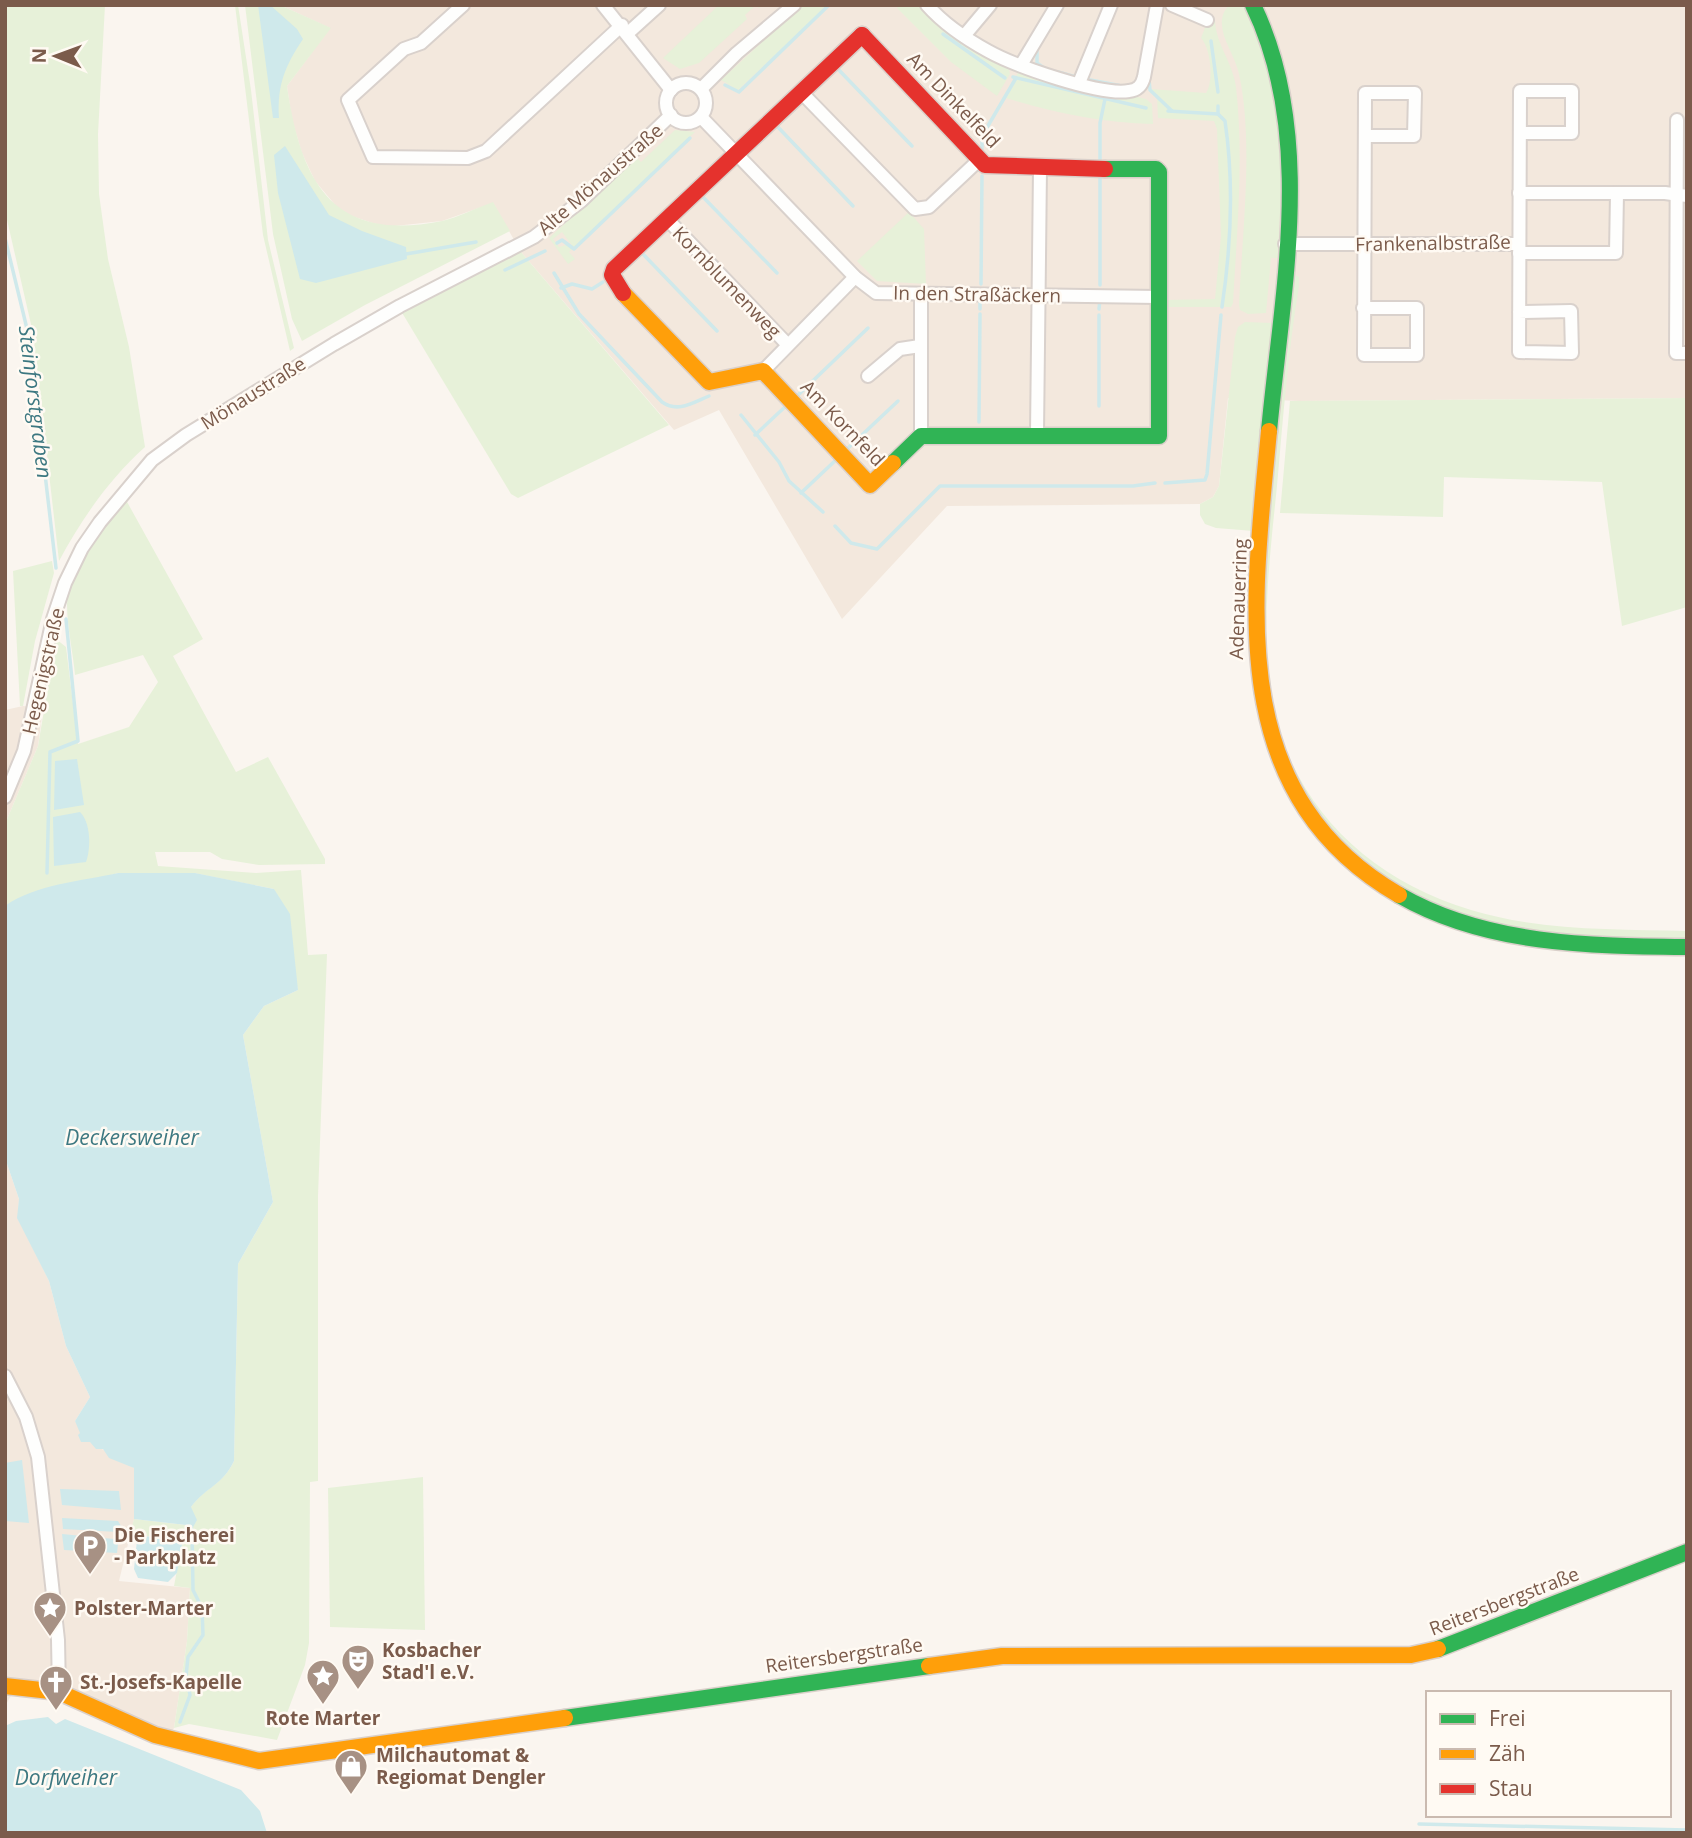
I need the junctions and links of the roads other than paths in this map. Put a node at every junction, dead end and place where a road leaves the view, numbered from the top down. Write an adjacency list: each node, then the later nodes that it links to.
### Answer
1 (463, 5): 13 (street)
2 (603, 5): 13 (street)
3 (659, 5): 13 (street)
4 (794, 5): 17 (street)
5 (927, 5): 14 (street)
6 (990, 5): 14 (street)
7 (1057, 5): 15 (street)
8 (1111, 5): 16 (street)
9 (1157, 5): 16 (street)
10 (1172, 5): 12 (street)
11 (1253, 5): 32 (street, Adenauerring)
12 (1206, 20)
13 (625, 29): 18 (street)
14 (964, 36): 15 (street)
15 (1021, 65): 16 (street)
16 (1079, 83)
17 (701, 89): 18 (street); 21 (street)
18 (671, 90): 20 (street)
19 (802, 93): 25 (street, Am Dinkelfeld); 26 (street); 26 (street, Am Dinkelfeld)
20 (671, 115): 21 (street); 35 (street, Alte Mönaustraße)
21 (701, 117): 25 (street, In den Straßäckern)
22 (1677, 120): 30 (street)
23 (1520, 133): 23 (street, Frankenalbstraße); 28 (street, Frankenalbstraße)
24 (1365, 136): 24 (street); 33 (street)
25 (735, 154): 31 (street); 36 (street, In den Straßäckern)
26 (979, 160): 27 (street, Am Dinkelfeld)
27 (1040, 169): 38 (street); 39 (street, Am Dinkelfeld)
28 (1520, 193): 29 (street); 34 (street, Frankenalbstraße)
29 (1617, 193): 30 (street); 34 (street, Frankenalbstraße)
30 (1681, 196): 41 (street)
31 (668, 220): 43 (street, Kornblumenweg); 46 (street)
32 (1285, 244): 33 (street, Frankenalbstraße); 52 (street, Adenauerring)
33 (1364, 245): 34 (street, Frankenalbstraße); 40 (street)
34 (1519, 248): 42 (street)
35 (491, 259): 50 (street, Mönaustraße)
36 (855, 277): 37 (street, In den Straßäckern); 43 (street, Kornblumenweg)
37 (921, 294): 38 (street, In den Straßäckern); 44 (street)
38 (1040, 295): 39 (street, In den Straßäckern); 48 (street)
39 (1158, 296): 48 (street)
40 (1363, 308): 40 (street)
41 (1681, 311): 45 (street)
42 (1519, 312): 42 (street)
43 (787, 344): 46 (street, Kornblumenweg)
44 (920, 345): 47 (street); 49 (street)
45 (1687, 353)
46 (763, 371): 49 (street, Am Kornfeld)
47 (868, 376)
48 (1037, 434): 49 (street)
49 (921, 436)
50 (65, 583): 51 (street, Hegenigstraße)
51 (5, 797)
52 (1687, 947)
53 (5, 1376): 56 (street)
54 (1687, 1552): 56 (street, Reitersbergstraße)
55 (5, 1686): 56 (street, Reitersbergstraße)
56 (59, 1692)

